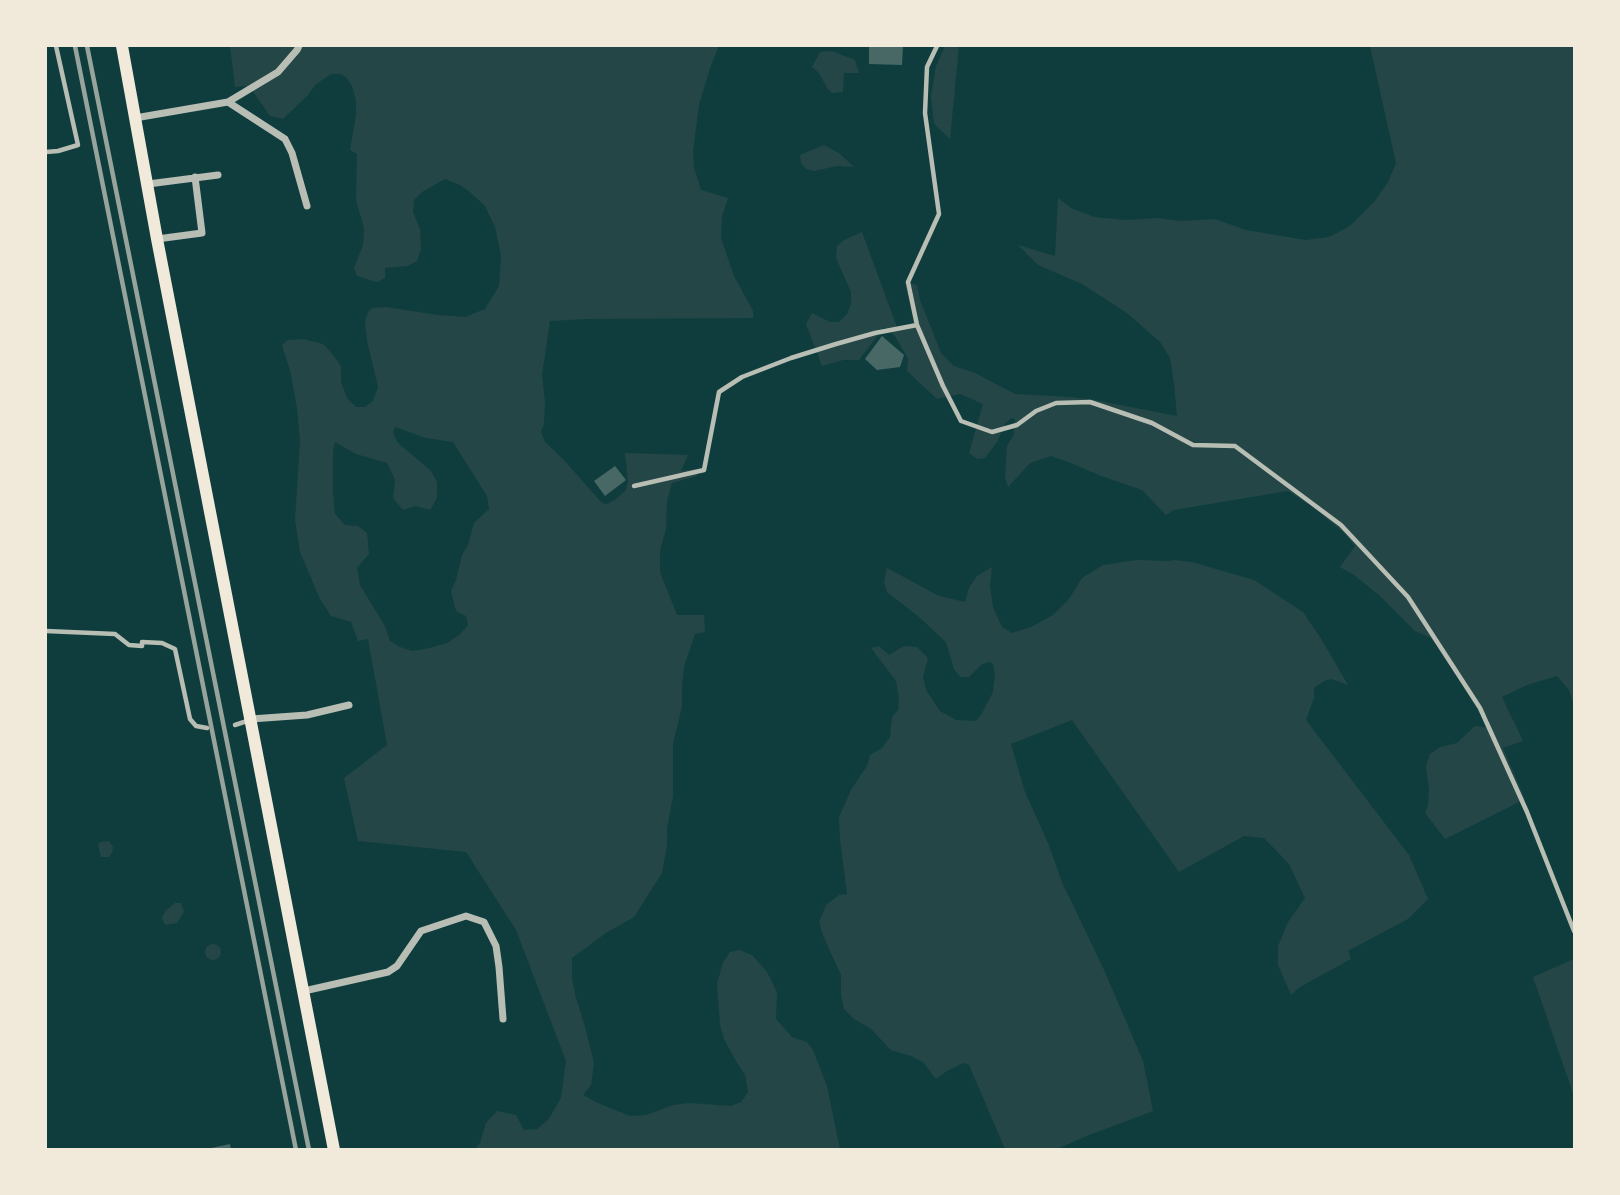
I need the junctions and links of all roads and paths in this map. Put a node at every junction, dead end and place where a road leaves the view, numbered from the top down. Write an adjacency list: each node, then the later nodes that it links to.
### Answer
1 (56, 46): 7 (lane)
2 (122, 46): 6 (main road)
3 (299, 46): 5 (street)
4 (937, 46): 13 (lane)
5 (228, 102): 6 (street); 11 (street)
6 (135, 118): 10 (main road)
7 (46, 152)
8 (218, 175): 9 (street)
9 (195, 177): 10 (street); 12 (street)
10 (148, 184): 12 (main road)
11 (307, 206)
12 (158, 239): 17 (main road)
13 (917, 325): 14 (lane); 20 (lane)
14 (634, 486)
15 (46, 631): 19 (lane)
16 (349, 705): 17 (street)
17 (251, 719): 18 (lane); 21 (main road)
18 (235, 725)
19 (207, 729)
20 (1574, 931)
21 (304, 991): 22 (street); 23 (main road)
22 (503, 1019)
23 (334, 1150)

